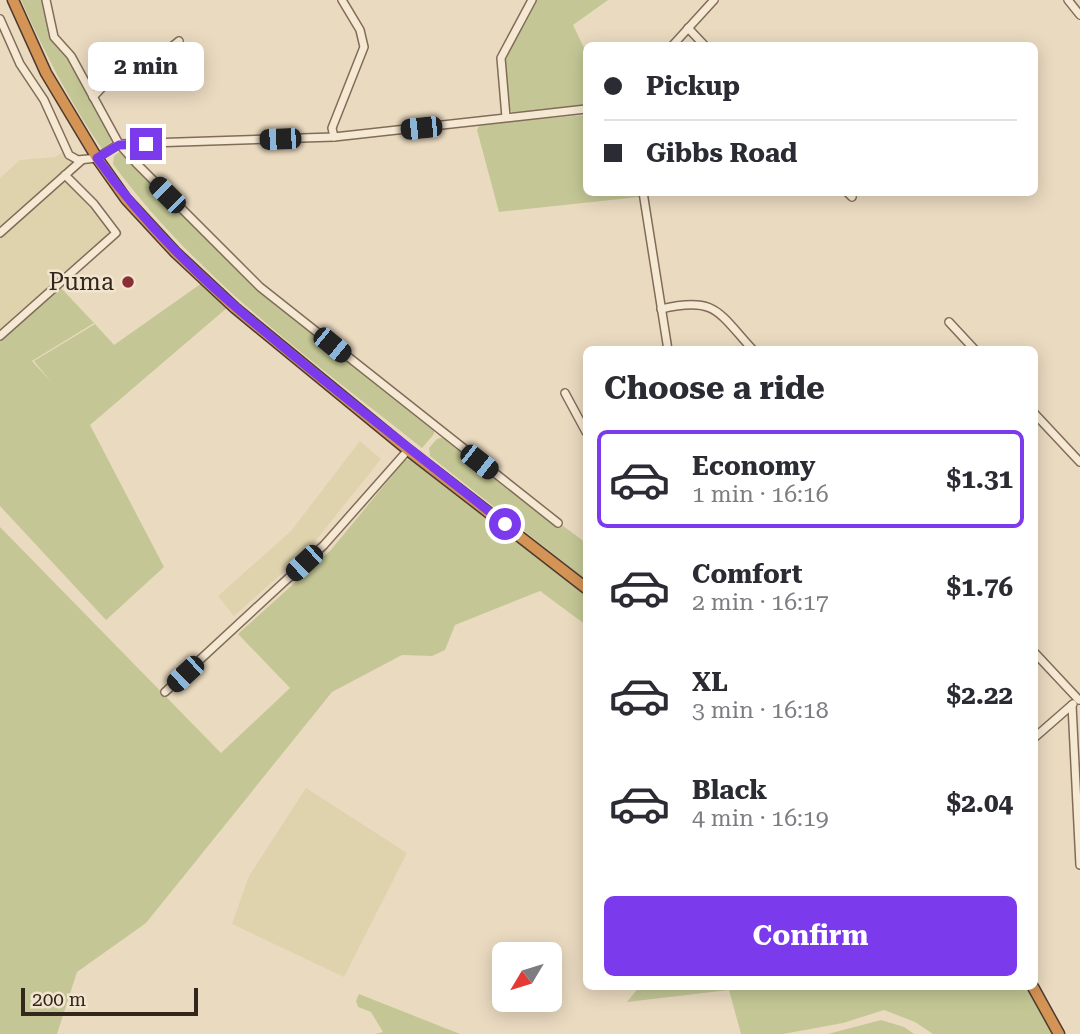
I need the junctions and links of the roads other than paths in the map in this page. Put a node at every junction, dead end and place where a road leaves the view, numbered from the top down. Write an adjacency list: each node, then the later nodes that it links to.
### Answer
1 (13, 0): 18 (highway)
2 (46, 0): 13 (street)
3 (342, 0): 16 (street)
4 (532, 0): 15 (street)
5 (714, 0): 9 (street)
6 (1068, 0): 7 (street)
7 (1080, 15)
8 (0, 19): 19 (street)
9 (688, 27): 11 (street); 12 (street)
10 (179, 41): 13 (street)
11 (675, 42)
12 (701, 42)
13 (93, 97): 17 (street)
14 (583, 109): 15 (street)
15 (506, 117): 16 (street)
16 (334, 137): 17 (street)
17 (119, 145): 18 (street); 34 (street)
18 (97, 158): 19 (street); 32 (highway)
19 (83, 160): 20 (street)
20 (65, 175): 22 (street); 25 (street)
21 (644, 196): 23 (street)
22 (0, 233)
23 (661, 309): 26 (street); 27 (street)
24 (949, 322): 28 (street)
25 (0, 336)
26 (667, 346)
27 (749, 346)
28 (971, 346)
29 (565, 393): 31 (street)
30 (1038, 417): 33 (street)
31 (583, 426)
32 (408, 450): 35 (highway); 37 (street)
33 (1080, 462)
34 (558, 523)
35 (583, 586)
36 (1038, 657): 38 (street)
37 (165, 692)
38 (1077, 701): 39 (street); 40 (street)
39 (1038, 735)
40 (1077, 771): 41 (street)
41 (1080, 865)
42 (1035, 990): 43 (highway)
43 (1059, 1034)

